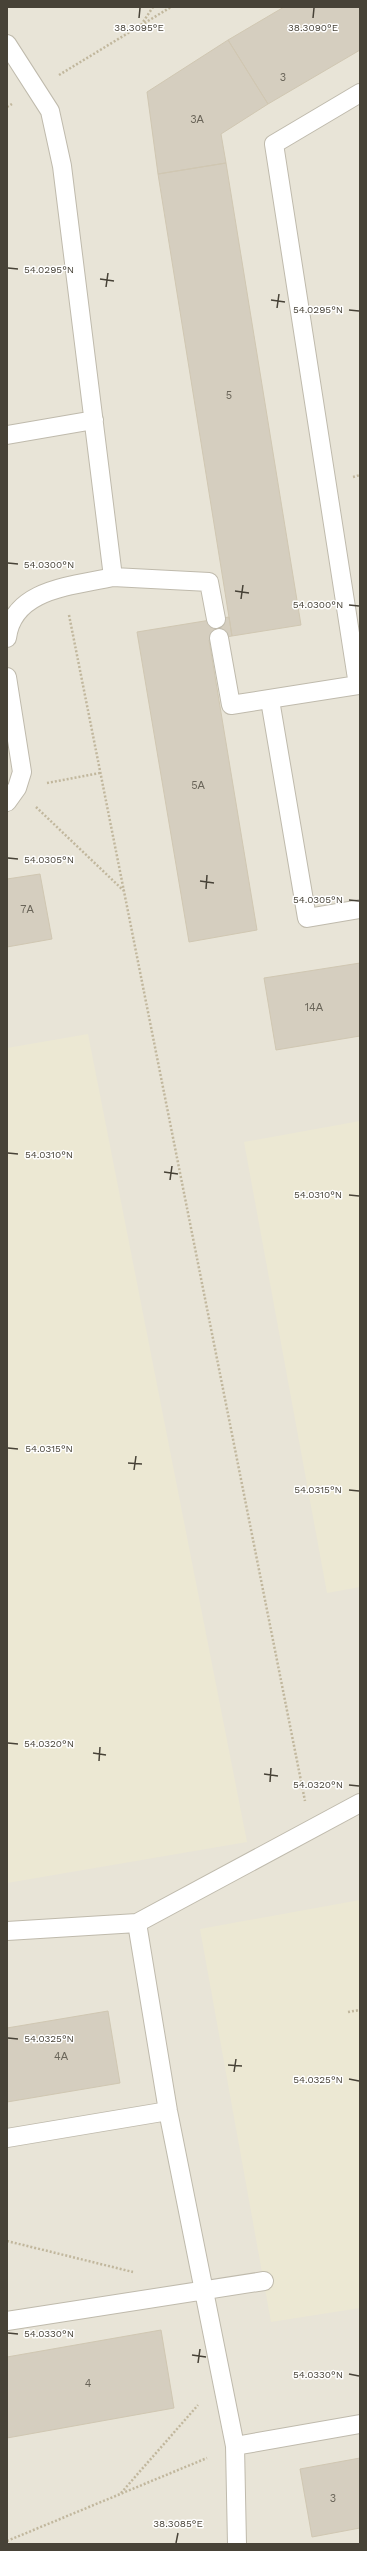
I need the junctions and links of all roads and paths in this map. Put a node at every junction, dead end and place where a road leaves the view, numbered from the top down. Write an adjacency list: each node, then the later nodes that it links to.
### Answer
1 (153, 7): 3 (path)
2 (171, 7): 3 (path)
3 (141, 26): 5 (path)
4 (7, 44): 5 (lane)
5 (36, 89): 7 (path); 8 (lane)
6 (360, 93): 17 (lane)
7 (7, 107)
8 (94, 420): 9 (lane); 10 (lane)
9 (7, 435)
10 (114, 577): 11 (lane); 13 (lane)
11 (64, 589): 12 (lane); 18 (path)
12 (12, 611): 14 (lane)
13 (216, 619)
14 (7, 638)
15 (219, 638): 17 (lane)
16 (7, 677): 19 (lane)
17 (270, 700): 21 (lane)
18 (100, 772): 19 (path); 20 (path)
19 (12, 795): 20 (path)
20 (124, 891): 23 (path)
21 (360, 909)
22 (360, 1803): 23 (lane)
23 (311, 1829): 24 (lane)
24 (137, 1922): 25 (lane); 28 (lane)
25 (7, 1931)
26 (360, 2010): 27 (path)
27 (348, 2012)
28 (168, 2111): 29 (lane); 33 (lane)
29 (7, 2138)
30 (7, 2241): 31 (path)
31 (136, 2273)
32 (264, 2281): 33 (lane)
33 (205, 2290): 34 (lane); 35 (lane)
34 (7, 2321)
35 (222, 2377): 37 (lane); 38 (path)
36 (360, 2424): 37 (lane)
37 (235, 2446): 38 (path); 40 (lane)
38 (120, 2494): 39 (path)
39 (7, 2541)
40 (237, 2544)

